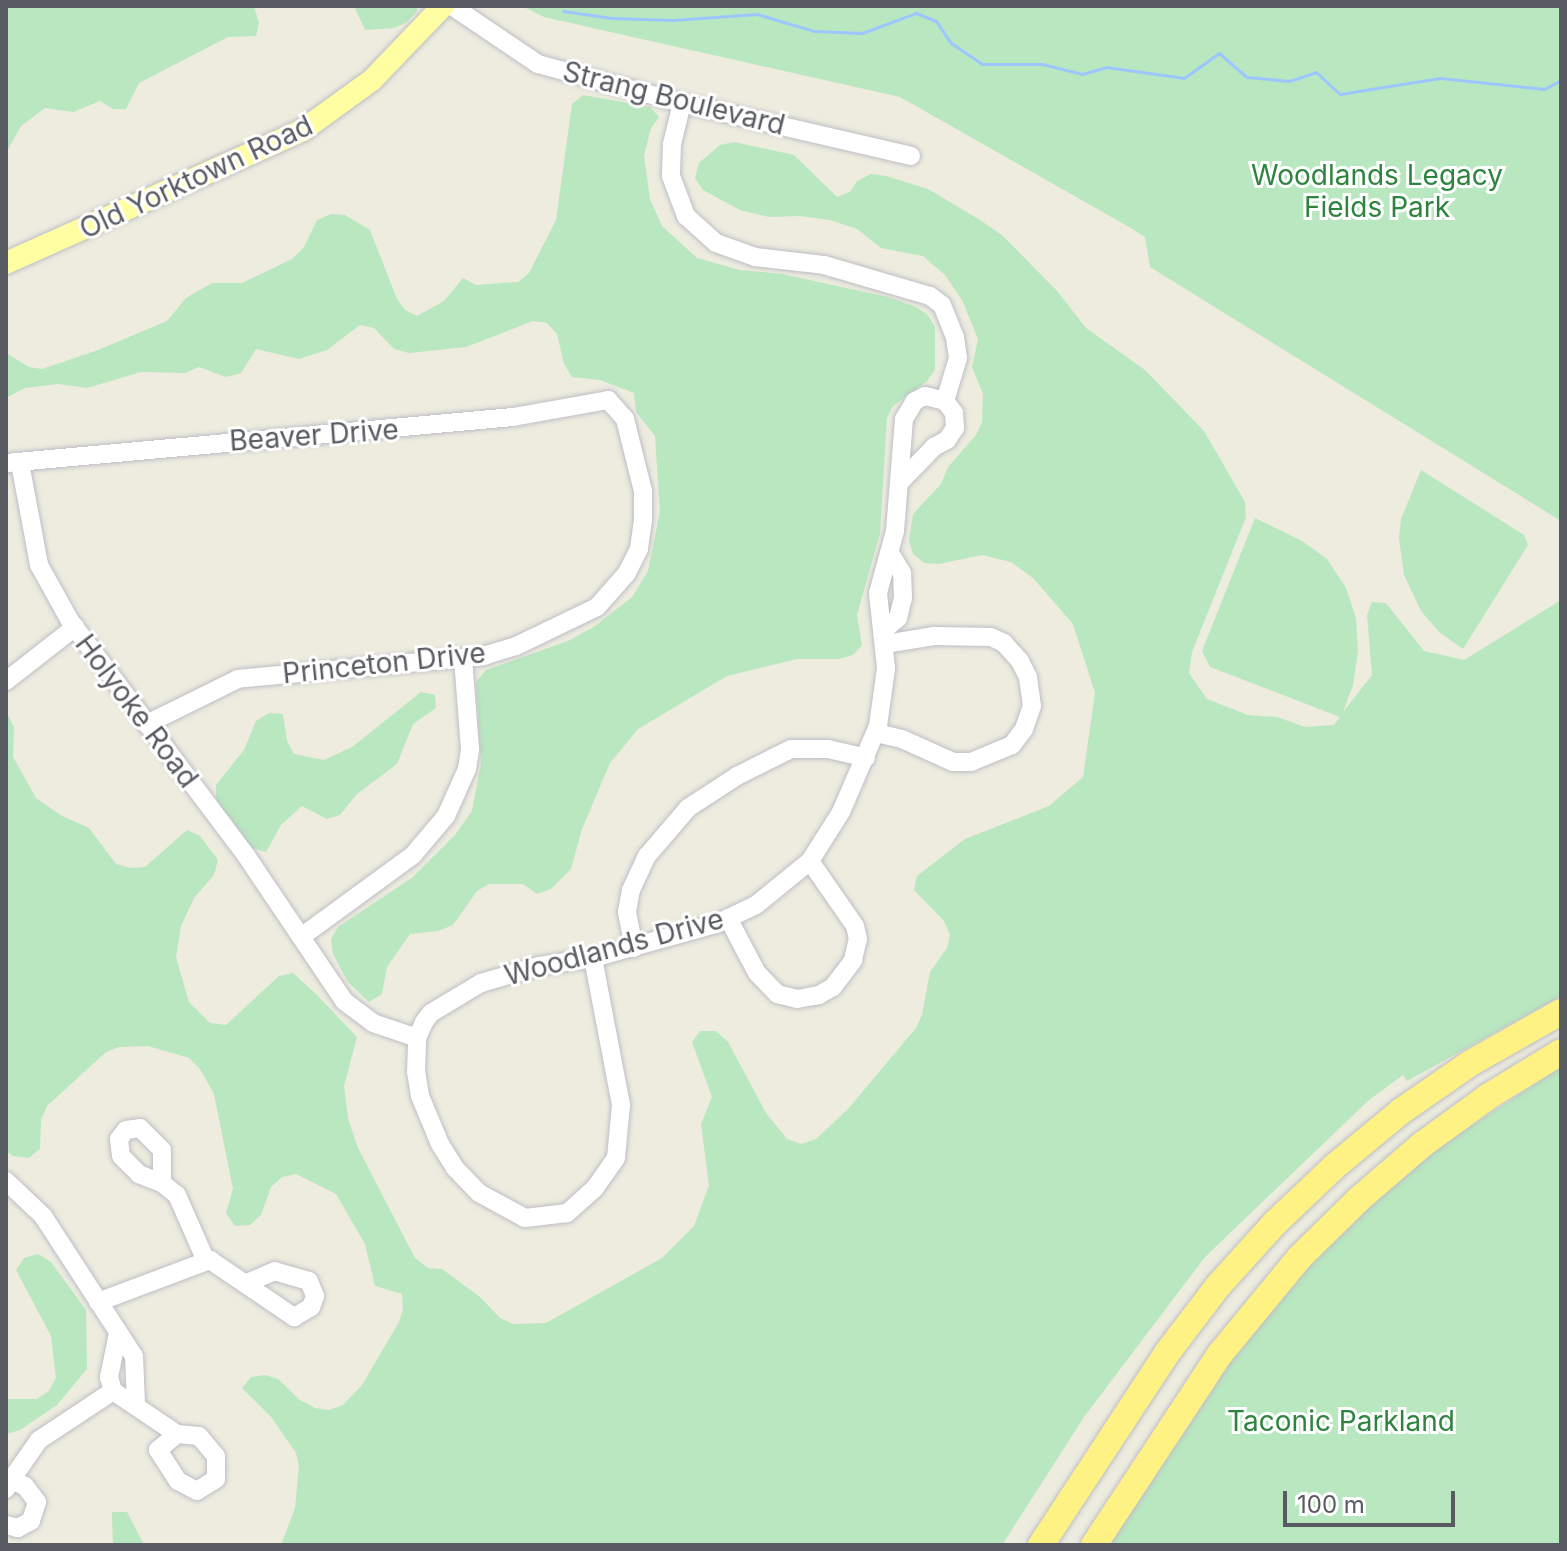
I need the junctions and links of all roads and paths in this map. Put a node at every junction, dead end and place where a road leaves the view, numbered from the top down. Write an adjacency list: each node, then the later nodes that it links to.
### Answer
1 (443, 6): 5 (main road, Old Yorktown Road)
2 (452, 6): 3 (street, Strang Boulevard)
3 (682, 103): 4 (street, Strang Boulevard); 6 (street)
4 (911, 156)
5 (6, 263)
6 (945, 401): 8 (street, Woodlands Drive); 9 (street)
7 (618, 408): 10 (street, Beaver Drive); 14 (street, Princeton Drive)
8 (906, 430): 9 (street); 11 (street, Woodlands Drive)
9 (934, 447): 11 (street)
10 (13, 463): 12 (street, Holyoke Road)
11 (901, 481): 13 (street, Woodlands Drive)
12 (75, 627): 15 (street); 16 (street, Holyoke Road)
13 (884, 638): 17 (street, Woodlands Drive); 17 (street)
14 (463, 659): 16 (street, Princeton Drive); 21 (street)
15 (6, 681)
16 (147, 724): 21 (street, Holyoke Road)
17 (876, 733): 18 (street, Woodlands Drive)
18 (866, 758): 19 (street, Woodlands Drive); 22 (street)
19 (810, 861): 20 (street, Woodlands Drive); 20 (street)
20 (728, 918): 22 (street, Woodlands Drive)
21 (301, 937): 25 (street, Holyoke Road)
22 (634, 948): 23 (street, Woodlands Drive)
23 (593, 958): 25 (street, Woodlands Drive); 25 (street)
24 (1561, 1012): 38 (highway)
25 (417, 1038)
26 (1561, 1052): 39 (highway)
27 (6, 1181): 31 (street)
28 (162, 1183): 29 (street)
29 (206, 1261): 30 (street); 31 (street)
30 (247, 1283)
31 (98, 1302): 32 (street)
32 (118, 1333): 33 (street); 34 (street)
33 (113, 1391): 34 (street); 36 (street)
34 (136, 1404): 35 (street)
35 (177, 1434)
36 (8, 1484): 37 (street)
37 (6, 1525)
38 (1041, 1545)
39 (1094, 1545)

